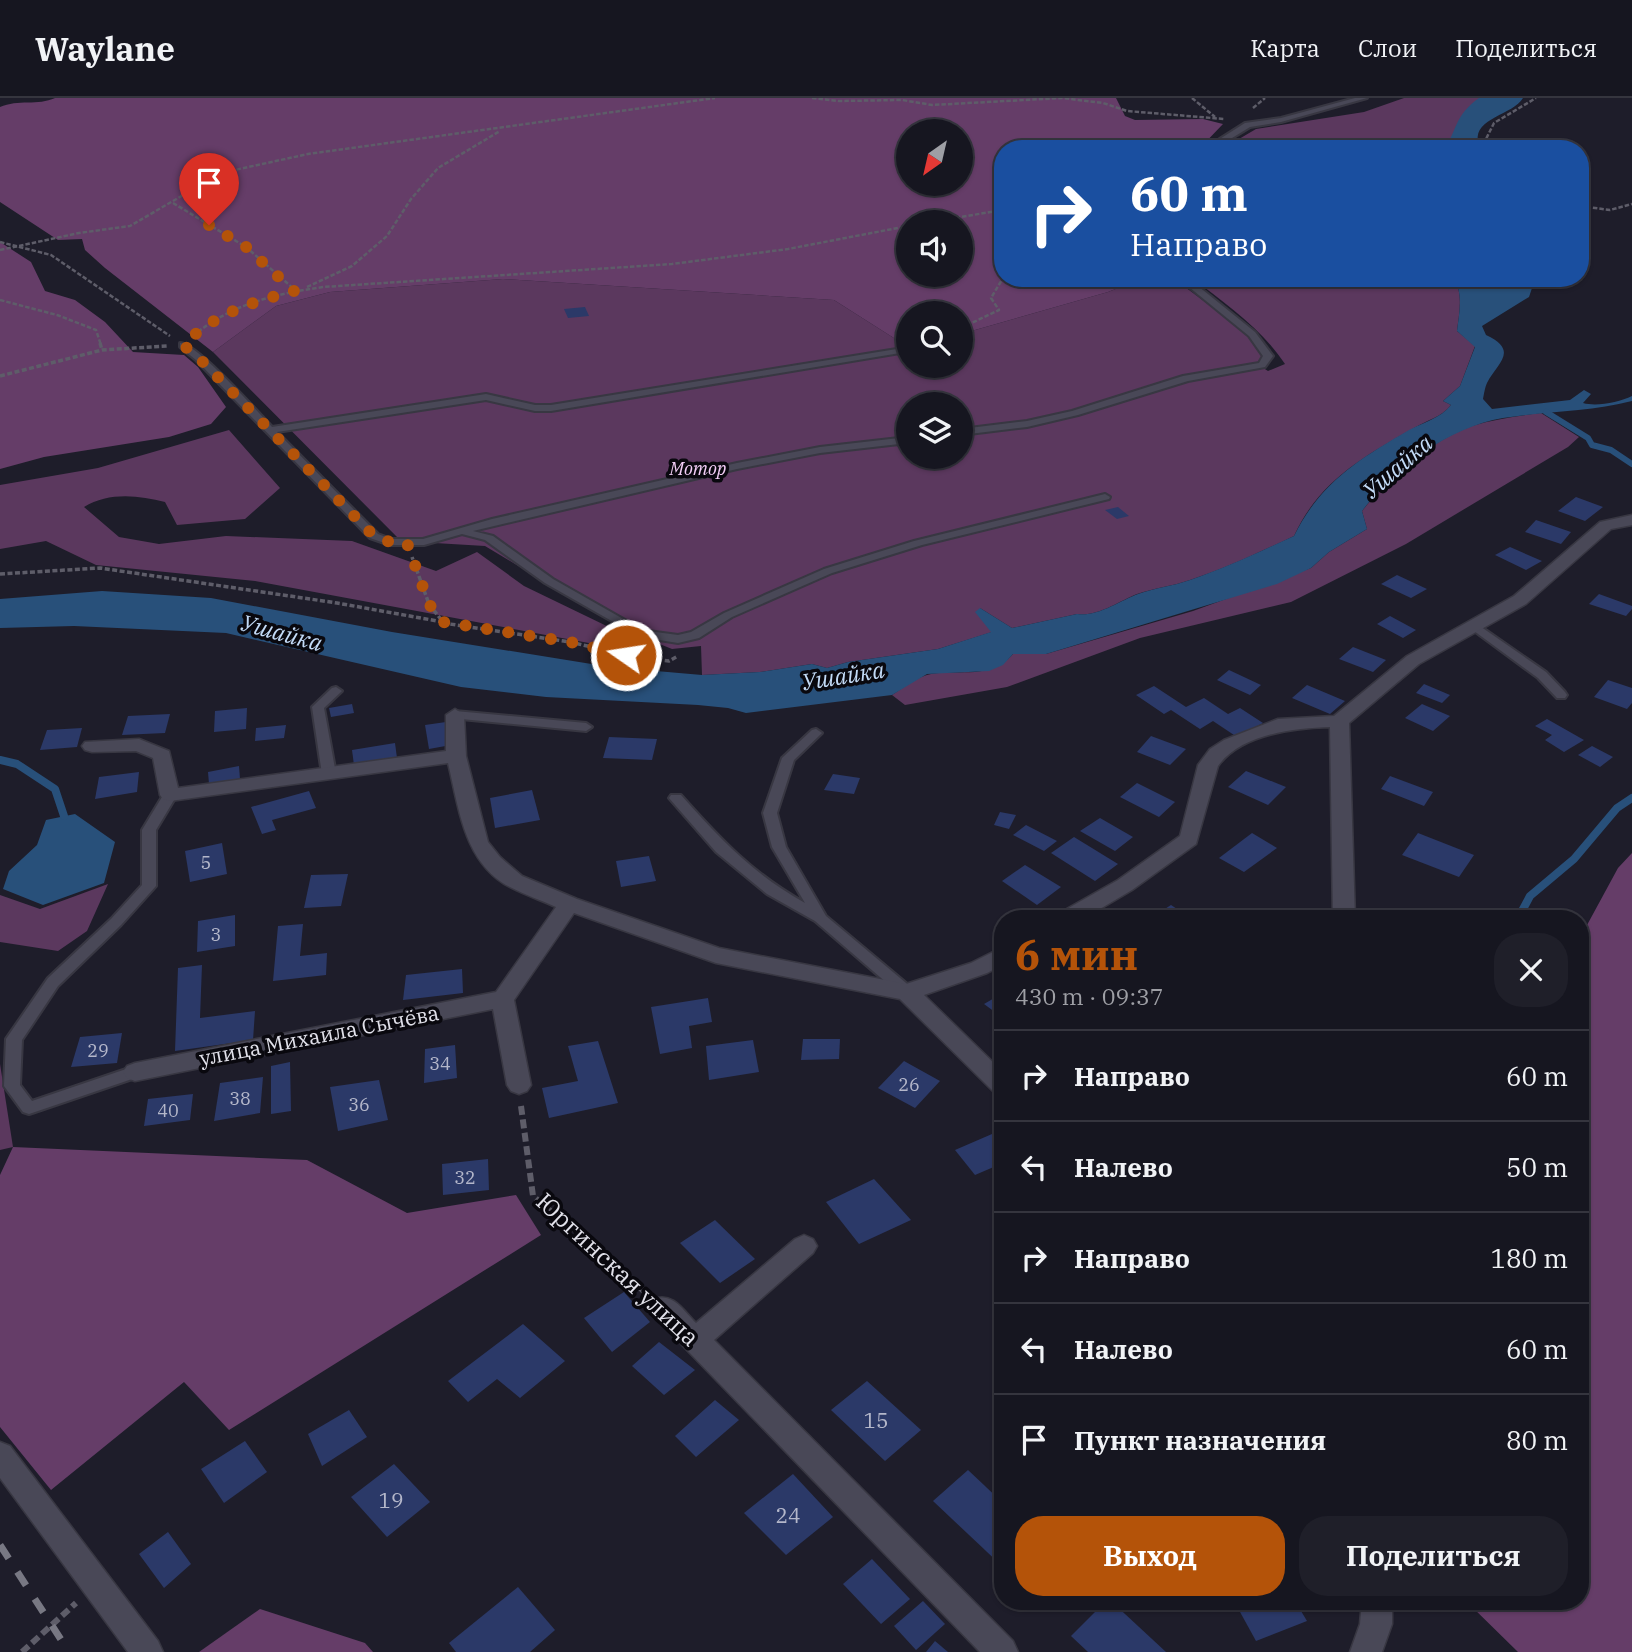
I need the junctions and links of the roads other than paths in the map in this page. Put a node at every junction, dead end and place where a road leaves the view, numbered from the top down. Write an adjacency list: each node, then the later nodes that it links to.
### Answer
1 (1363, 98): 2 (lane)
2 (1223, 140)
3 (1193, 287): 7 (lane)
4 (183, 345): 6 (lane)
5 (896, 351): 6 (lane)
6 (270, 430): 11 (lane)
7 (973, 431)
8 (896, 441): 11 (lane)
9 (1105, 497): 11 (lane)
10 (1632, 520): 12 (street)
11 (461, 533)
12 (1474, 626): 14 (lane); 16 (street)
13 (336, 691): 21 (lane)
14 (1561, 695)
15 (455, 715): 17 (lane); 20 (street)
16 (1339, 721): 25 (street); 26 (street)
17 (586, 727)
18 (816, 733): 27 (lane)
19 (92, 746): 22 (street)
20 (456, 755): 21 (street); 24 (street)
21 (330, 774): 22 (street)
22 (170, 795): 31 (lane)
23 (676, 798): 27 (lane)
24 (569, 904): 29 (street); 30 (street)
25 (1082, 910)
26 (1344, 910)
27 (820, 918): 29 (lane)
28 (994, 960): 29 (street)
29 (907, 992): 32 (street)
30 (503, 999): 31 (street, улица Михаила Сычёва); 33 (street)
31 (135, 1072)
32 (994, 1078)
33 (519, 1085)
34 (804, 1246): 36 (street)
35 (663, 1307): 36 (street, Юргинская улица)
36 (695, 1340): 40 (street, Юргинская улица)
37 (0, 1455): 39 (street)
38 (1377, 1610): 41 (street)
39 (147, 1652)
40 (1002, 1652)
41 (1366, 1652)

